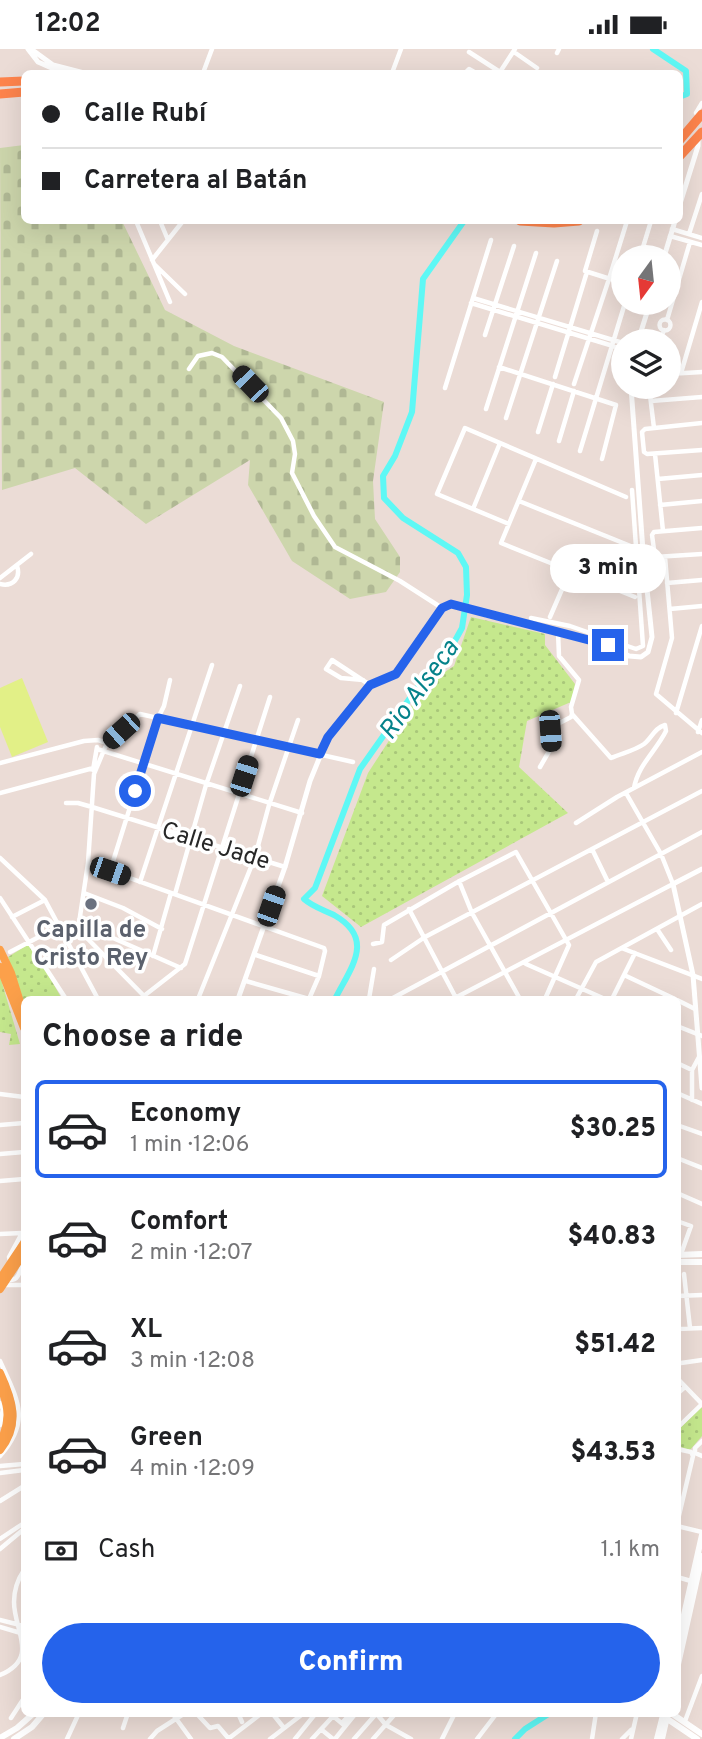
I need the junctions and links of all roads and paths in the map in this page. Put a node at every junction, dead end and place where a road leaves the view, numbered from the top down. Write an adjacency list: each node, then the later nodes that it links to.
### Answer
1 (29, 49): 7 (street); 8 (street)
2 (212, 49): 9 (street)
3 (401, 49): 10 (street)
4 (514, 50): 6 (street); 12 (street)
5 (469, 52): 11 (street)
6 (537, 68)
7 (56, 70)
8 (72, 70)
9 (205, 70)
10 (393, 70)
11 (496, 70)
12 (502, 70)
13 (21, 81): 14 (highway)
14 (0, 82)
15 (21, 92): 16 (highway)
16 (0, 94)
17 (702, 103): 18 (street)
18 (701, 116): 20 (highway)
19 (700, 134): 21 (highway); 23 (street)
20 (683, 136)
21 (688, 147): 22 (highway); 23 (street)
22 (683, 153)
23 (690, 173): 25 (street)
24 (702, 194): 34 (street)
25 (683, 195)
26 (137, 224): 45 (street)
27 (161, 224): 36 (street)
28 (181, 224): 36 (street)
29 (626, 224): 47 (street)
30 (650, 224): 39 (street)
31 (674, 224): 33 (street)
32 (597, 231): 46 (street)
33 (671, 233): 34 (street); 38 (street); 40 (street)
34 (689, 235): 35 (street)
35 (702, 238)
36 (169, 240): 45 (street)
37 (491, 240): 50 (street)
38 (690, 242): 41 (street); 56 (street)
39 (644, 245)
40 (668, 245)
41 (702, 245)
42 (514, 246): 53 (street)
43 (536, 253): 54 (street)
44 (557, 261): 55 (street)
45 (153, 262): 49 (street); 51 (street)
46 (586, 273): 47 (street); 57 (street)
47 (608, 280): 48 (street); 59 (street)
48 (611, 281)
49 (185, 294)
50 (472, 300): 53 (street); 70 (street)
51 (170, 302)
52 (702, 302): 65 (street)
53 (494, 307): 54 (street); 58 (street)
54 (516, 314): 55 (street); 62 (street)
55 (538, 320): 57 (street); 66 (street)
56 (666, 329)
57 (569, 330): 59 (street); 67 (street)
58 (485, 335)
59 (588, 336): 60 (street); 69 (street)
60 (611, 343)
61 (611, 346): 72 (street)
62 (499, 367): 66 (street); 76 (street)
63 (189, 369): 111 (street)
64 (702, 372): 65 (street)
65 (681, 373)
66 (520, 374): 68 (street); 77 (street)
67 (555, 377)
68 (552, 384): 71 (street); 80 (street)
69 (574, 384)
70 (445, 389)
71 (574, 391): 72 (street); 81 (street)
72 (595, 397): 84 (street); 87 (street)
73 (702, 397): 75 (street)
74 (632, 399): 99 (street)
75 (650, 401): 79 (street)
76 (486, 409)
77 (506, 418)
78 (702, 423): 79 (street)
79 (654, 428): 85 (street)
80 (538, 432)
81 (559, 441)
82 (500, 443): 86 (street); 95 (street); 95 (street)
83 (702, 450): 85 (street)
84 (580, 451)
85 (655, 454): 89 (street)
86 (536, 459): 91 (street); 92 (street)
87 (602, 459)
88 (702, 475): 89 (street)
89 (658, 479): 94 (street)
90 (632, 490): 99 (street)
91 (626, 498)
92 (519, 501): 96 (street); 99 (street)
93 (702, 501): 94 (street)
94 (660, 505): 98 (street)
95 (472, 509): 96 (street)
96 (509, 524): 104 (street)
97 (702, 529): 98 (street)
98 (663, 531): 102 (street)
99 (640, 550): 114 (street); 116 (street)
100 (31, 554): 103 (street)
101 (702, 554): 102 (street)
102 (665, 557): 107 (street)
103 (17, 566): 105 (street); 108 (street)
104 (570, 571): 109 (street); 114 (street)
105 (0, 578)
106 (702, 580): 107 (street)
107 (667, 583): 112 (street)
108 (0, 584)
109 (635, 597)
110 (702, 606): 112 (street)
111 (442, 608): 114 (street); 121 (street)
112 (670, 609): 124 (street)
113 (531, 618): 114 (street)
114 (549, 622): 116 (street)
115 (702, 626): 124 (street)
116 (558, 631): 123 (street)
117 (212, 665): 128 (street)
118 (170, 680): 125 (street)
119 (363, 680): 119 (street); 121 (street)
120 (240, 685): 129 (street)
121 (370, 685): 137 (street)
122 (270, 697): 132 (street)
123 (572, 713): 141 (street); 145 (street)
124 (676, 713): 130 (street)
125 (158, 718): 128 (street); 133 (street); 140 (street)
126 (298, 720): 134 (street)
127 (702, 720): 130 (street)
128 (192, 726): 129 (street); 143 (street)
129 (224, 733): 132 (street); 144 (street)
130 (700, 733)
131 (98, 740): 133 (street); 135 (street); 139 (street)
132 (256, 740): 134 (street); 149 (street)
133 (107, 743): 135 (street)
134 (287, 747): 137 (street); 151 (street)
135 (100, 751): 140 (street); 142 (street)
136 (702, 752): 145 (street)
137 (320, 754): 138 (street); 153 (street)
138 (353, 762)
139 (0, 763)
140 (144, 765): 143 (street); 154 (street)
141 (540, 767)
142 (95, 770): 147 (street); 152 (street)
143 (176, 775): 144 (street); 157 (street)
144 (206, 785): 149 (street); 159 (street)
145 (634, 789): 148 (street)
146 (702, 791): 155 (street)
147 (0, 793)
148 (626, 793): 155 (street); 156 (street)
149 (238, 795): 151 (street); 160 (street)
150 (66, 803): 152 (street, Calle Jade)
151 (269, 805): 153 (street); 163 (street)
152 (92, 807): 154 (street, Calle Jade); 165 (street)
153 (302, 813): 166 (street)
154 (127, 818): 157 (street, Calle Jade); 168 (street)
155 (643, 822): 161 (street); 162 (street)
156 (576, 823)
157 (158, 827): 159 (street, Calle Jade); 171 (street)
158 (702, 832): 162 (street)
159 (191, 838): 160 (street, Calle Jade); 175 (street)
160 (222, 847): 163 (street, Calle Jade); 178 (street)
161 (592, 849): 170 (street); 172 (street)
162 (661, 854): 172 (street); 173 (street)
163 (255, 857): 166 (street, Calle Jade); 183 (street)
164 (0, 858): 177 (street)
165 (88, 863): 168 (street); 174 (street)
166 (285, 867): 187 (street)
167 (702, 869): 173 (street)
168 (110, 871): 171 (street)
169 (459, 881): 170 (street); 180 (street); 181 (street)
170 (532, 881): 181 (street); 182 (street)
171 (140, 882): 175 (street)
172 (608, 882): 182 (street)
173 (673, 884): 185 (street); 193 (street)
174 (84, 893): 186 (street); 189 (street)
175 (173, 893): 178 (street); 189 (street)
176 (0, 898): 184 (street)
177 (45, 900): 184 (street); 188 (street)
178 (204, 904): 183 (street); 206 (street)
179 (702, 904): 185 (street)
180 (409, 909): 191 (street); 194 (street)
181 (472, 912): 191 (street); 195 (street)
182 (550, 913): 193 (street); 195 (street)
183 (234, 915): 187 (street); 221 (street)
184 (12, 917): 192 (street)
185 (682, 917): 190 (street); 211 (street)
186 (79, 923): 202 (street); 219 (street)
187 (264, 925): 201 (street); 212 (street)
188 (58, 927): 192 (street); 218 (street)
189 (162, 929): 202 (street)
190 (657, 929): 196 (street); 198 (street)
191 (425, 937): 203 (street); 208 (street)
192 (30, 941): 199 (street); 217 (street)
193 (566, 941): 204 (street); 213 (street)
194 (373, 944)
195 (490, 946): 208 (street); 209 (street)
196 (624, 948): 200 (street); 216 (street)
197 (0, 950): 236 (main road)
198 (671, 950)
199 (10, 952)
200 (635, 953): 210 (street); 211 (street)
201 (256, 955): 212 (street); 215 (street)
202 (153, 956): 206 (street)
203 (391, 960)
204 (525, 963): 209 (street); 213 (street)
205 (0, 967): 238 (main road)
206 (181, 968): 220 (street)
207 (374, 969): 225 (street)
208 (442, 972): 226 (street); 227 (street)
209 (506, 974): 228 (street); 229 (street)
210 (624, 975): 233 (street); 234 (street)
211 (693, 975): 214 (street); 237 (street)
212 (319, 976): 224 (street)
213 (554, 978): 216 (street); 230 (street)
214 (702, 979)
215 (246, 981): 222 (street); 223 (street)
216 (581, 989): 231 (street); 232 (street)
217 (64, 996)
218 (96, 996)
219 (141, 996)
220 (146, 996)
221 (199, 996)
222 (239, 996)
223 (298, 996)
224 (310, 996)
225 (370, 996)
226 (397, 996)
227 (454, 996)
228 (461, 996)
229 (518, 996)
230 (546, 996)
231 (578, 996)
232 (598, 996)
233 (614, 996)
234 (668, 996)
235 (681, 1002): 237 (street)
236 (21, 1005)
237 (695, 1009): 240 (street)
238 (21, 1020)
239 (681, 1028): 240 (street)
240 (700, 1035): 241 (street)
241 (699, 1056): 243 (street); 244 (street)
242 (681, 1065): 243 (street)
243 (692, 1070): 248 (street)
244 (702, 1088)
245 (0, 1094): 247 (street)
246 (681, 1095): 248 (street)
247 (21, 1097)
248 (692, 1100): 249 (street)
249 (702, 1104)
250 (21, 1123): 251 (street)
251 (0, 1125)
252 (681, 1126): 253 (street)
253 (702, 1134)
254 (21, 1152): 255 (street)
255 (0, 1154)
256 (681, 1160): 257 (street)
257 (702, 1168)
258 (21, 1179): 259 (street)
259 (0, 1181)
260 (681, 1195): 261 (street)
261 (702, 1204)
262 (681, 1222): 267 (street)
263 (21, 1233): 264 (street)
264 (0, 1234)
265 (21, 1238): 273 (street)
266 (21, 1250): 273 (main road)
267 (681, 1250)
268 (702, 1254): 269 (main road)
269 (681, 1255)
270 (21, 1258): 273 (main road)
271 (681, 1262): 272 (main road)
272 (702, 1262)
273 (10, 1274)
274 (684, 1274): 275 (street)
275 (687, 1295): 276 (street); 277 (street); 278 (street)
276 (702, 1295)
277 (681, 1296)
278 (690, 1328): 279 (street); 280 (street)
279 (702, 1328)
280 (681, 1329)
281 (0, 1360): 300 (street)
282 (702, 1360): 283 (street)
283 (681, 1363)
284 (0, 1373): 296 (main road)
285 (681, 1382): 287 (street)
286 (0, 1386): 295 (main road)
287 (685, 1387): 288 (street); 290 (street)
288 (681, 1390)
289 (0, 1403): 291 (street)
290 (702, 1404): 292 (street)
291 (1, 1409): 293 (street)
292 (681, 1424)
293 (0, 1425)
294 (702, 1441): 298 (street)
295 (0, 1442)
296 (0, 1450)
297 (681, 1450): 298 (street)
298 (693, 1453): 299 (street); 307 (street)
299 (702, 1454)
300 (0, 1456)
301 (21, 1464): 302 (street)
302 (0, 1466)
303 (21, 1470): 304 (street)
304 (0, 1473)
305 (21, 1488): 306 (street)
306 (0, 1501)
307 (681, 1507)
308 (21, 1525): 312 (street)
309 (681, 1526): 311 (street)
310 (21, 1532): 313 (street)
311 (702, 1533): 317 (main road)
312 (0, 1539)
313 (0, 1549)
314 (702, 1556): 324 (main road)
315 (21, 1576): 319 (street)
316 (681, 1578): 317 (street)
317 (691, 1581): 322 (main road)
318 (0, 1620): 320 (street)
319 (21, 1622)
320 (21, 1626)
321 (0, 1627): 323 (street)
322 (681, 1627)
323 (21, 1633)
324 (681, 1651)
325 (21, 1654): 326 (street)
326 (0, 1675)
327 (702, 1677): 357 (street)
328 (21, 1703): 355 (street)
329 (29, 1717): 368 (main road)
330 (41, 1717): 370 (main road)
331 (77, 1717): 371 (street)
332 (127, 1717): 362 (street)
333 (173, 1717): 372 (street)
334 (175, 1717): 373 (street)
335 (199, 1717): 374 (street)
336 (240, 1717): 358 (street)
337 (257, 1717): 374 (street)
338 (275, 1717): 363 (street)
339 (299, 1717): 356 (street)
340 (313, 1717): 361 (street)
341 (333, 1717): 365 (street)
342 (337, 1717): 359 (street)
343 (349, 1717): 359 (street)
344 (352, 1717): 359 (street)
345 (373, 1717): 378 (street)
346 (379, 1717): 360 (street)
347 (393, 1717): 360 (street)
348 (453, 1717): 381 (street)
349 (494, 1717): 382 (street)
350 (595, 1717): 383 (street)
351 (635, 1717): 364 (street)
352 (665, 1717): 386 (main road)
353 (668, 1717): 366 (main road)
354 (672, 1717): 357 (main road)
355 (11, 1718)
356 (295, 1720): 361 (street); 363 (street)
357 (685, 1721): 366 (main road)
358 (242, 1722)
359 (344, 1725): 377 (street)
360 (386, 1725): 367 (street); 379 (street)
361 (304, 1727): 375 (street)
362 (123, 1728)
363 (284, 1728): 369 (street)
364 (633, 1728): 384 (street); 385 (street)
365 (321, 1730): 376 (street); 377 (street)
366 (700, 1735)
367 (403, 1737): 380 (street)
368 (0, 1738)
369 (273, 1738)
370 (14, 1739)
371 (67, 1739)
372 (150, 1739)
373 (191, 1739)
374 (229, 1739)
375 (295, 1739)
376 (312, 1739)
377 (334, 1739)
378 (354, 1739)
379 (373, 1739)
380 (411, 1739)
381 (442, 1739)
382 (477, 1739)
383 (592, 1739)
384 (622, 1739)
385 (631, 1739)
386 (660, 1739)

